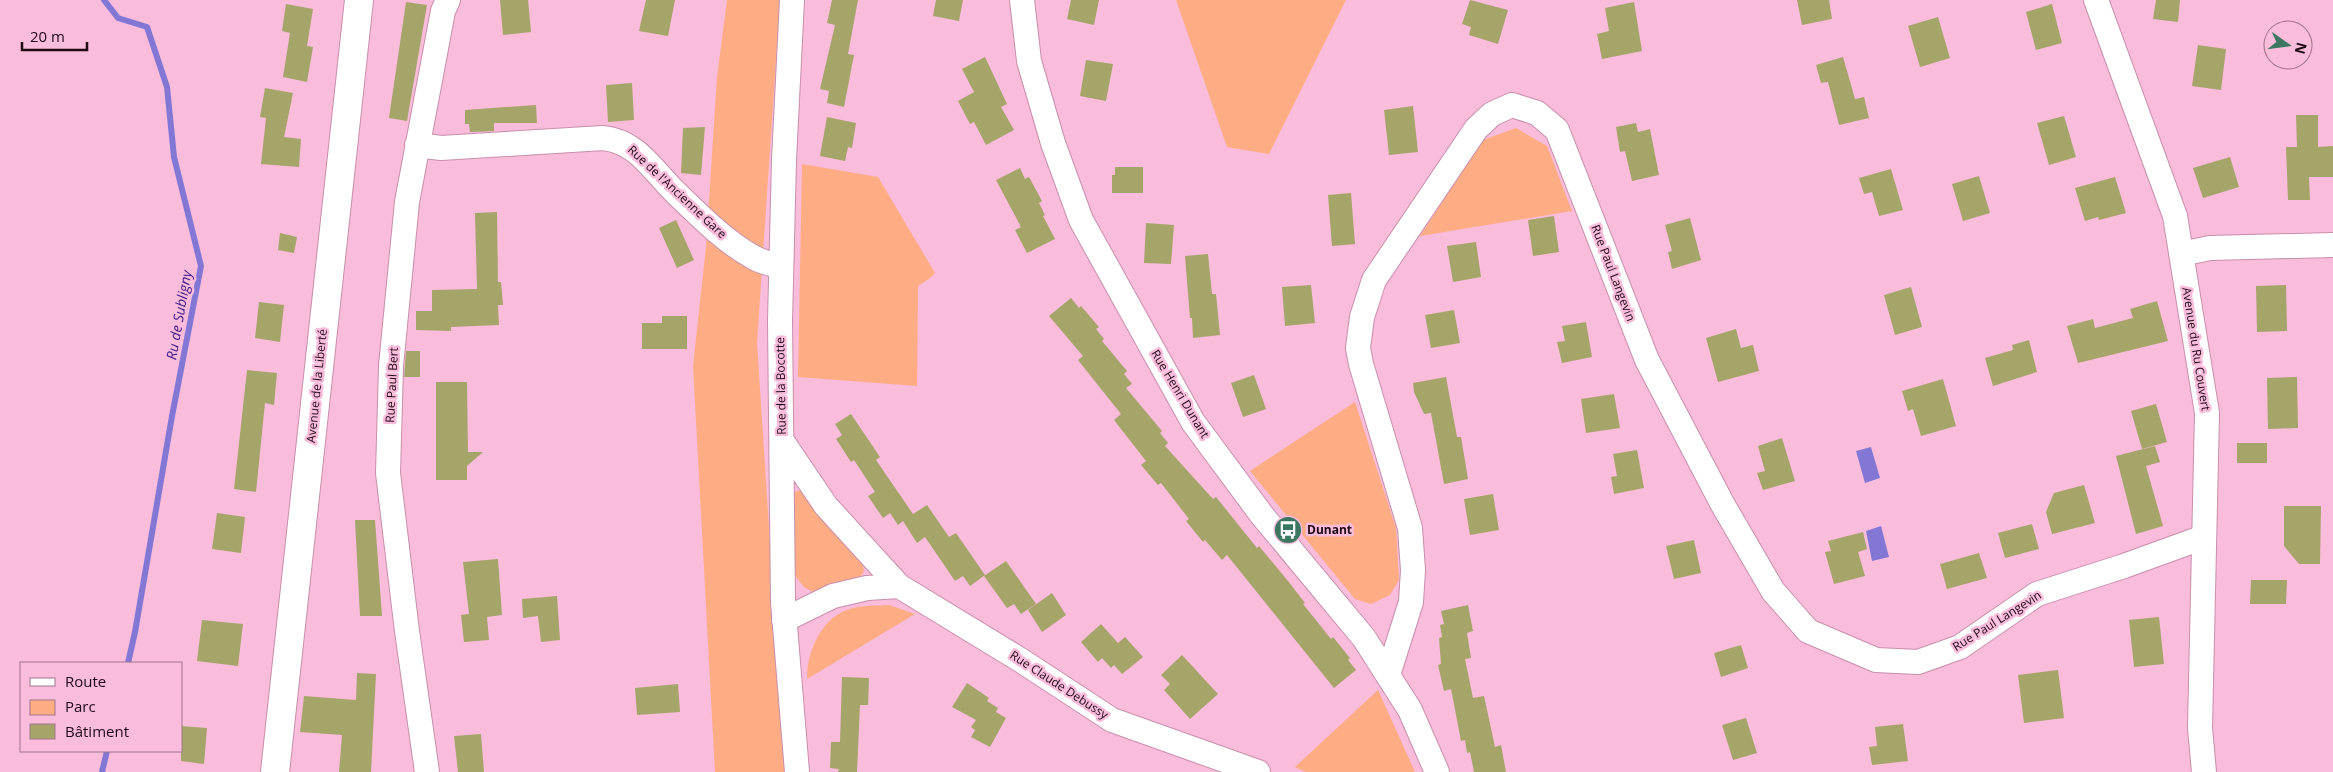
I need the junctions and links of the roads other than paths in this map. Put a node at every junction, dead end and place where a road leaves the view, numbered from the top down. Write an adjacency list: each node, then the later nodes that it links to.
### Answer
1 (359, 0): 15 (main road, Avenue de la Liberté)
2 (792, 0): 9 (street, Rue de la Bocotte)
3 (1022, 0): 14 (street, Rue Henri Dunant)
4 (2096, 0): 8 (street, Avenue du Ru Couvert)
5 (444, 4): 6 (street, Rue Paul Bert)
6 (417, 145): 9 (street, Rue de l'Ancienne Gare); 16 (street, Rue Paul Bert)
7 (2333, 246): 8 (street)
8 (2181, 254): 11 (street, Avenue du Ru Couvert)
9 (781, 267): 10 (street, Rue de la Bocotte)
10 (782, 441): 12 (street, Rue Claude Debussy); 13 (street, Rue de la Bocotte)
11 (2204, 537): 14 (street, Rue Paul Langevin); 20 (street, Avenue du Ru Couvert)
12 (899, 586): 13 (street); 18 (street, Rue Claude Debussy)
13 (784, 620): 17 (street, Rue de la Bocotte)
14 (1388, 675): 19 (street, Rue Henri Dunant)
15 (275, 772)
16 (427, 772)
17 (797, 772)
18 (1258, 772)
19 (1437, 772)
20 (2204, 772)

